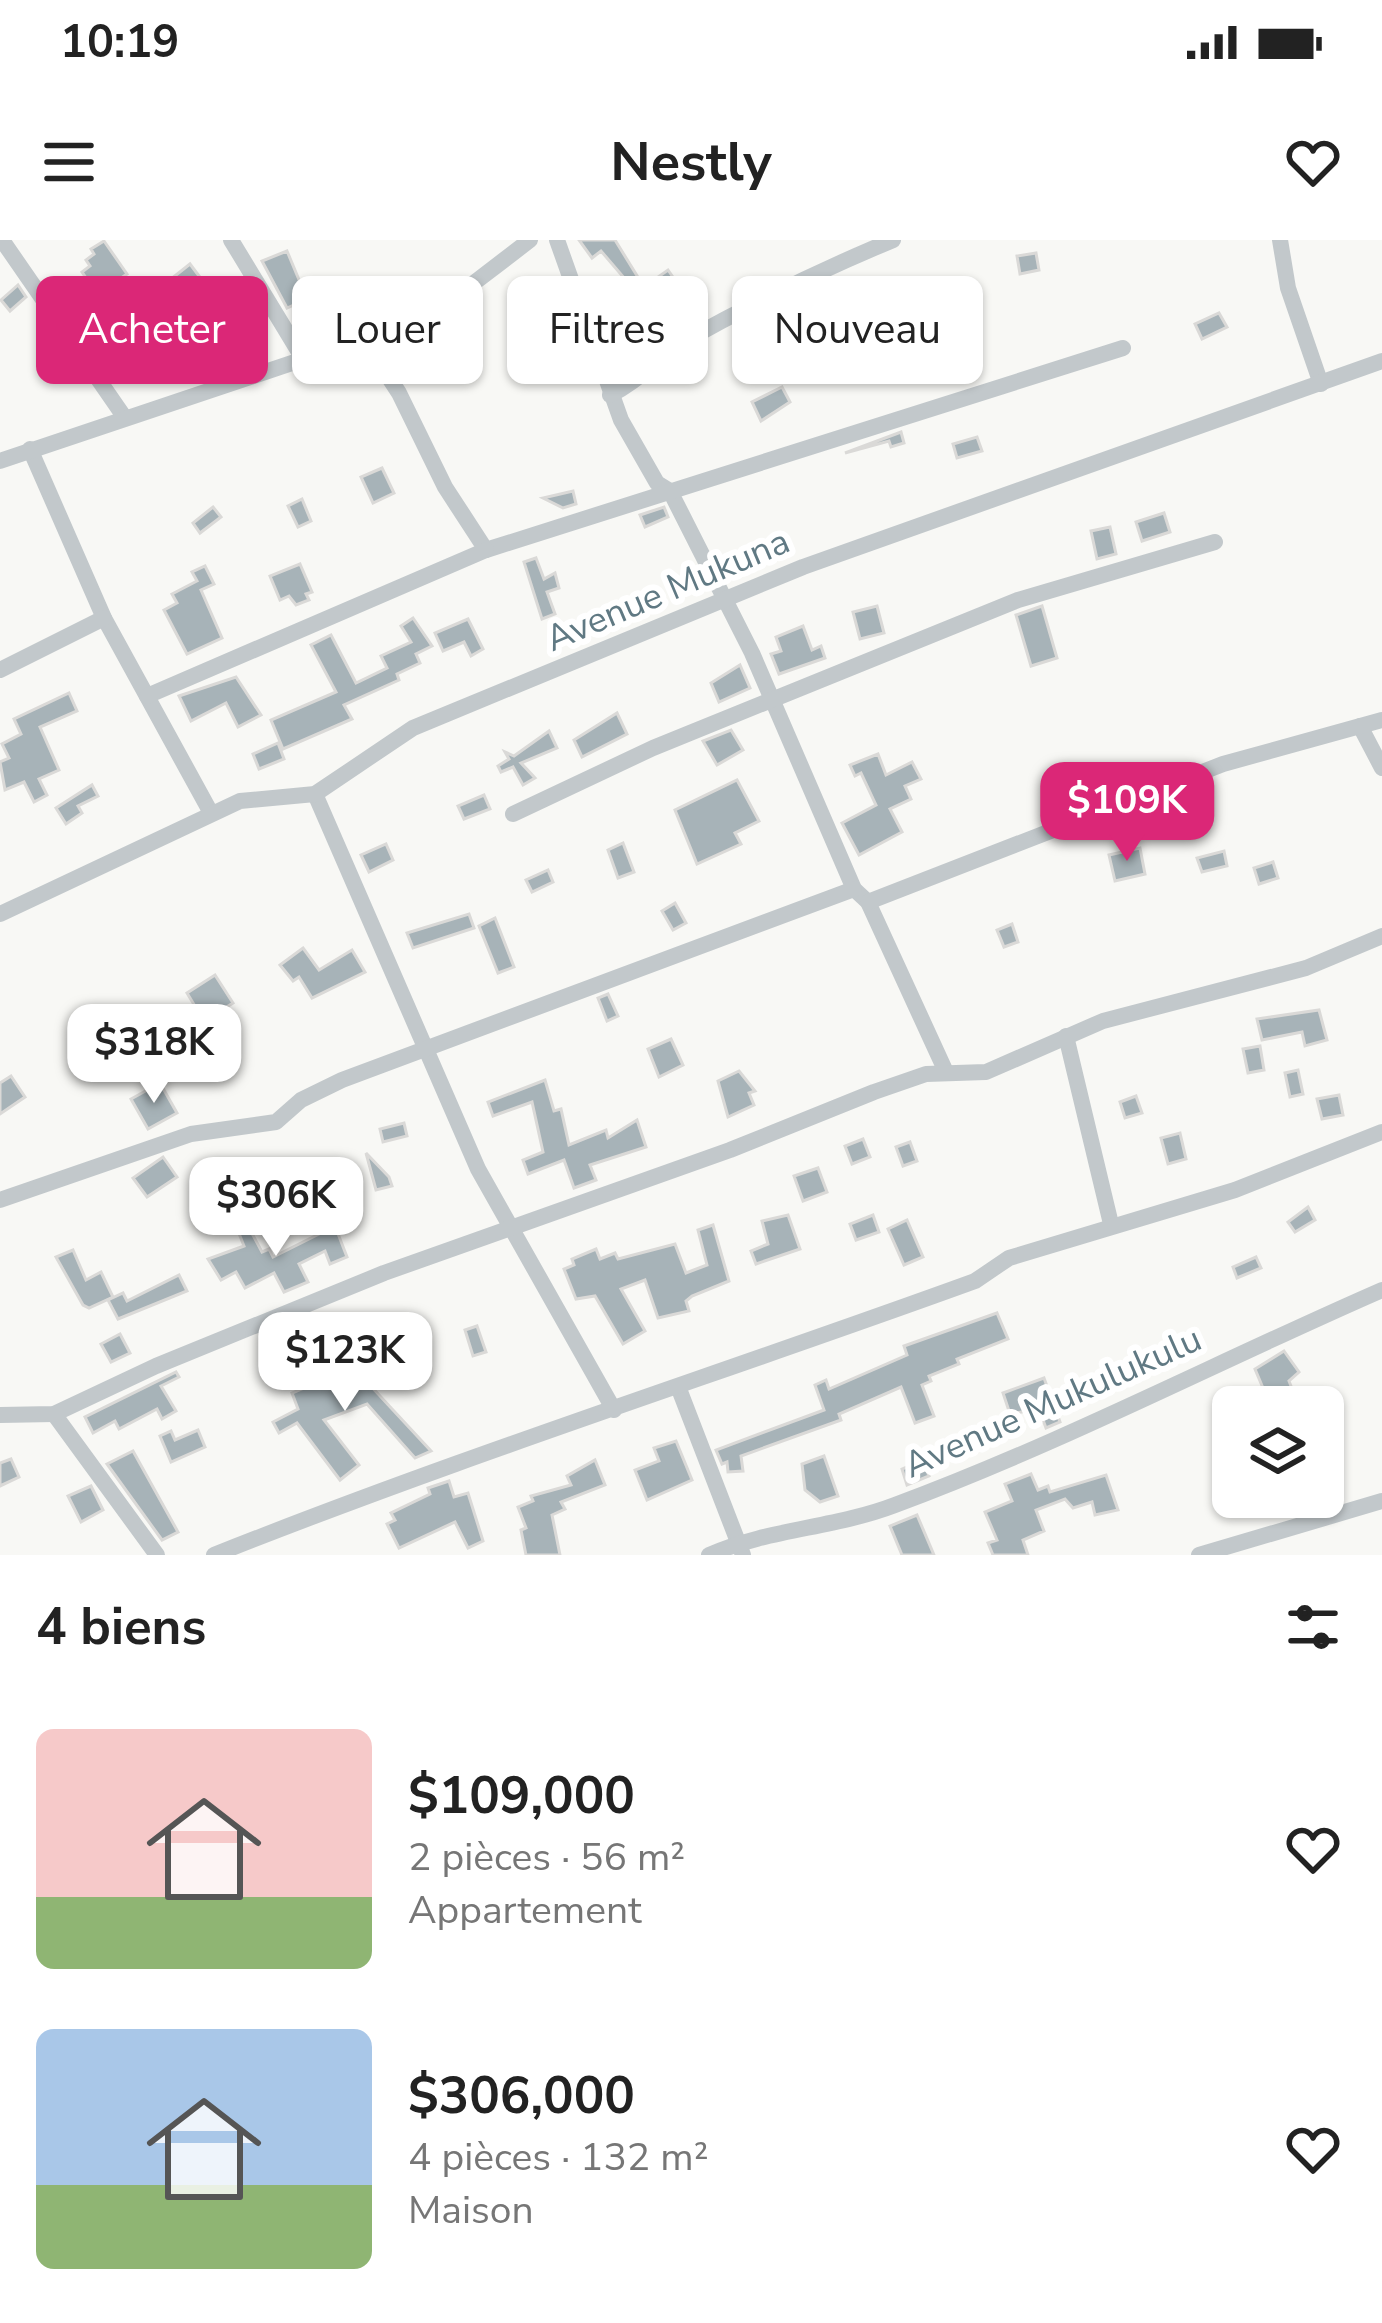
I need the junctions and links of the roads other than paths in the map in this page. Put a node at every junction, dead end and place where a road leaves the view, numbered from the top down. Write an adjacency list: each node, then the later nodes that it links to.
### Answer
1 (2, 240): 15 (street)
2 (231, 240): 8 (street)
3 (530, 240): 7 (street)
4 (557, 240): 14 (street)
5 (893, 240): 14 (street)
6 (1280, 240): 13 (street)
7 (480, 276)
8 (292, 341)
9 (1123, 348): 18 (street)
10 (1382, 361): 13 (street, Avenue Mukuna)
11 (292, 366): 15 (street)
12 (393, 384): 20 (street)
13 (1321, 384): 21 (street, Avenue Mukuna)
14 (610, 394): 18 (street)
15 (125, 418): 16 (street)
16 (30, 449): 17 (street); 22 (street)
17 (0, 461)
18 (670, 491): 20 (street); 21 (street)
19 (1215, 542): 25 (street)
20 (486, 550): 24 (street)
21 (727, 601): 25 (street); 29 (street, Avenue Mukuna)
22 (104, 618): 23 (street); 24 (street)
23 (0, 670)
24 (147, 696): 30 (street)
25 (773, 702): 31 (street); 32 (street)
26 (1382, 720): 27 (street)
27 (1360, 726): 28 (street); 33 (street)
28 (1382, 768)
29 (315, 794): 30 (street, Avenue Mukuna); 37 (street)
30 (211, 813): 34 (street, Avenue Mukuna)
31 (513, 814)
32 (854, 889): 33 (street); 37 (street)
33 (868, 902): 38 (street)
34 (0, 914)
35 (1382, 936): 36 (street)
36 (1066, 1036): 38 (street); 41 (street)
37 (425, 1048): 40 (street); 42 (street)
38 (946, 1072): 42 (street)
39 (1382, 1132): 41 (street)
40 (0, 1200)
41 (1111, 1224): 44 (street)
42 (510, 1230): 45 (street); 46 (street)
43 (1382, 1291): 49 (street, Avenue Mukulukulu)
44 (680, 1389): 45 (street); 49 (street)
45 (614, 1410): 51 (street)
46 (55, 1414): 47 (street); 50 (street)
47 (0, 1415)
48 (1382, 1502): 53 (street)
49 (741, 1548): 52 (street, Avenue Mukulukulu)
50 (157, 1555)
51 (214, 1555)
52 (709, 1555)
53 (1199, 1555)

